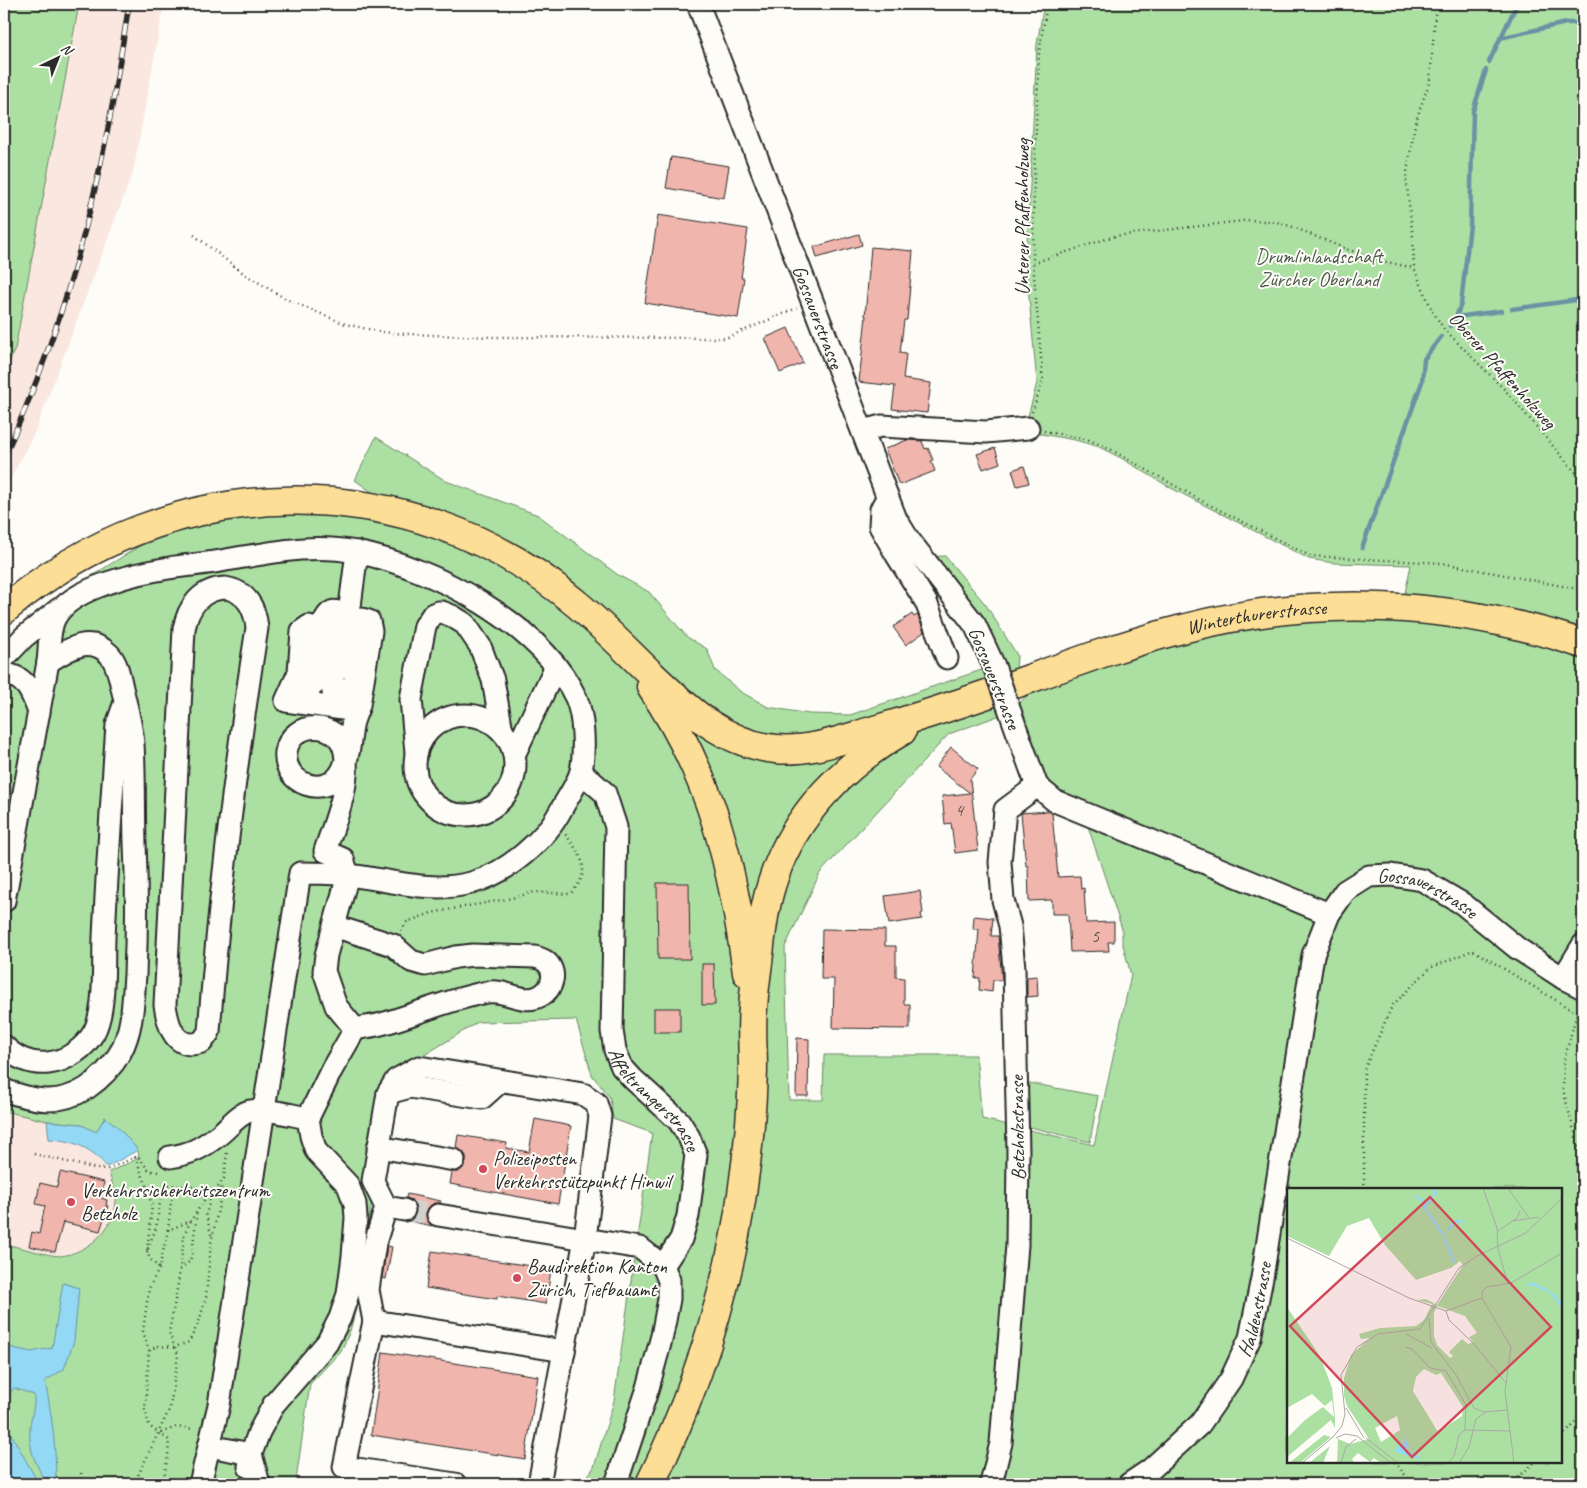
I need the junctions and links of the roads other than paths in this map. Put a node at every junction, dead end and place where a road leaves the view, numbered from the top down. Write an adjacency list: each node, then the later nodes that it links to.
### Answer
1 (698, 4): 3 (street, Gossauerstrasse)
2 (1028, 428): 3 (street)
3 (863, 431): 4 (street, Gossauerstrasse)
4 (887, 498): 17 (street); 31 (street, Gossauerstrasse, bridge)
5 (357, 552): 6 (street); 7 (street); 11 (street)
6 (185, 566): 8 (street); 9 (street)
7 (456, 588): 12 (street); 19 (street)
8 (205, 594): 8 (street)
9 (63, 606): 16 (street); 18 (street)
10 (4, 610): 14 (highway)
11 (339, 610): 13 (street); 21 (street); 21 (street); 22 (street)
12 (452, 616): 27 (street); 28 (street)
13 (366, 620): 22 (street); 24 (street)
14 (599, 624): 25 (highway); 39 (highway)
15 (1583, 644): 25 (highway, Winterthurerstrasse)
16 (4, 658)
17 (948, 658)
18 (48, 662): 23 (street); 26 (street)
19 (556, 666): 29 (street); 30 (street)
20 (4, 674): 26 (street)
21 (306, 695): 22 (street)
22 (332, 700): 24 (street)
23 (126, 702): 41 (street); 42 (street)
24 (357, 711): 32 (street)
25 (941, 711): 39 (highway)
26 (39, 712): 33 (street)
27 (502, 731): 28 (street); 29 (street)
28 (416, 752): 29 (street)
29 (514, 755)
30 (580, 772): 32 (street); 50 (street, Affeltrangerstrasse)
31 (1037, 786): 34 (street); 64 (street, Betzholzstrasse)
32 (348, 875): 35 (street); 43 (street)
33 (4, 901)
34 (1329, 914): 37 (street, Gossauerstrasse); 65 (street, Haldenstrasse)
35 (334, 926): 40 (street); 40 (street)
36 (1583, 945): 37 (street)
37 (1563, 978): 38 (street, Gossauerstrasse)
38 (1583, 988)
39 (752, 1009): 53 (highway)
40 (355, 1029): 44 (street)
41 (4, 1046)
42 (4, 1090)
43 (265, 1111): 44 (street); 46 (street); 54 (street)
44 (308, 1118): 55 (street)
45 (378, 1148): 47 (street); 49 (street); 51 (street)
46 (170, 1157)
47 (454, 1160)
48 (438, 1215): 49 (street)
49 (585, 1239): 50 (street); 52 (street)
50 (663, 1266): 61 (street)
51 (374, 1321): 52 (street); 59 (street)
52 (564, 1351): 60 (street)
53 (689, 1396): 62 (highway); 63 (highway)
54 (211, 1439): 55 (street); 56 (street)
55 (251, 1454): 57 (street); 58 (street)
56 (200, 1484)
57 (246, 1484)
58 (259, 1484)
59 (455, 1484)
60 (539, 1484)
61 (616, 1484)
62 (650, 1484)
63 (666, 1484)
64 (991, 1484)
65 (1129, 1484)

